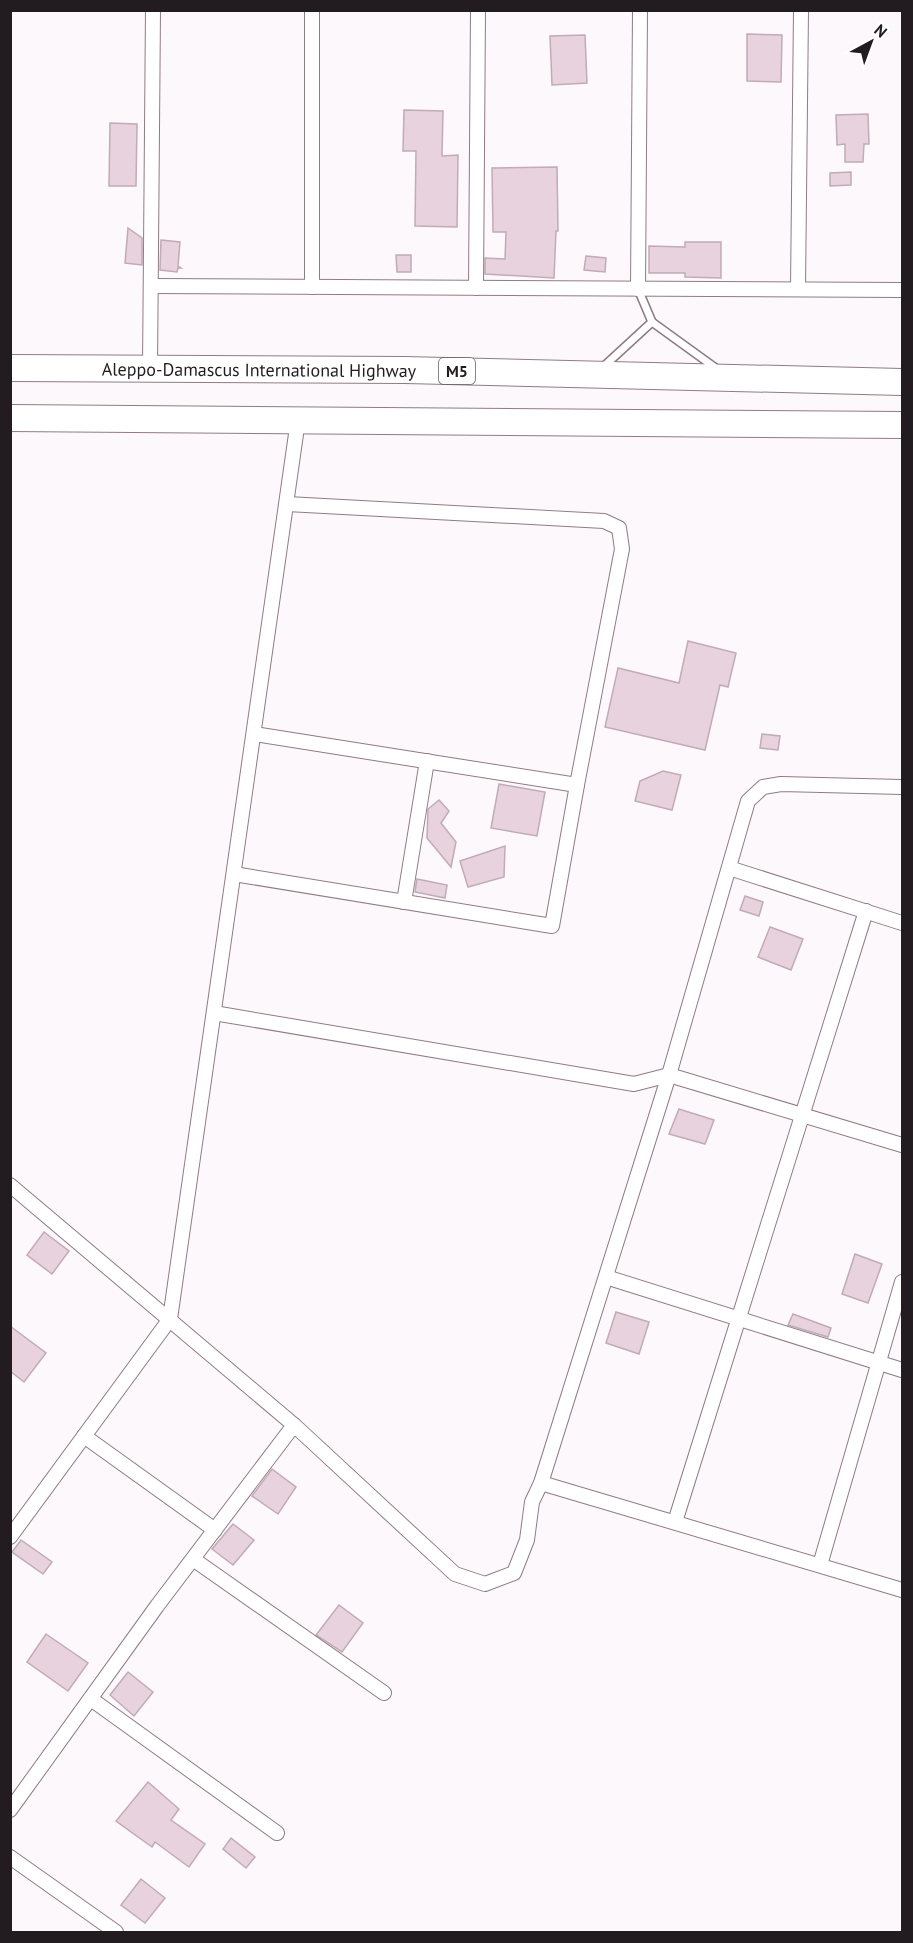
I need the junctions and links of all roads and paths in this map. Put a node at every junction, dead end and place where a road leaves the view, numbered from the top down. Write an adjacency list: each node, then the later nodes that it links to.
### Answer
1 (153, 10): 6 (street)
2 (312, 10): 7 (street)
3 (478, 10): 8 (street)
4 (640, 10): 9 (street)
5 (801, 10): 10 (street)
6 (151, 286): 7 (street); 14 (street)
7 (312, 287): 8 (street)
8 (476, 288): 9 (street)
9 (638, 288): 10 (street); 12 (lane)
10 (798, 289): 11 (street)
11 (903, 290)
12 (652, 322): 15 (lane); 16 (lane)
13 (10, 368): 14 (highway, Aleppo-Damascus International Highway / M5)
14 (150, 369): 15 (highway, Aleppo-Damascus International Highway / M5)
15 (595, 375): 16 (highway, Aleppo-Damascus International Highway / M5)
16 (729, 378): 17 (highway, Aleppo-Damascus International Highway / M5)
17 (903, 382)
18 (10, 418): 19 (highway)
19 (298, 420): 20 (highway); 21 (street)
20 (903, 425)
21 (286, 504): 22 (street); 24 (street)
22 (254, 734): 23 (street); 27 (street)
23 (427, 761): 24 (street); 28 (street)
24 (577, 785): 28 (street)
25 (903, 787): 26 (street)
26 (729, 868): 29 (street); 32 (street)
27 (234, 874): 28 (street); 31 (street)
28 (404, 902)
29 (866, 911): 30 (street); 33 (street)
30 (903, 923)
31 (214, 1013): 32 (street); 38 (street)
32 (669, 1075): 33 (street); 36 (street)
33 (802, 1114): 34 (street); 39 (street)
34 (903, 1145)
35 (10, 1185): 38 (street)
36 (606, 1277): 39 (street); 44 (street)
37 (903, 1282): 40 (street)
38 (170, 1319): 42 (street); 43 (street)
39 (738, 1319): 40 (street); 45 (street)
40 (879, 1362): 41 (street); 49 (street)
41 (903, 1370)
42 (294, 1425): 44 (street); 46 (street)
43 (84, 1436): 46 (street); 47 (street)
44 (541, 1483): 45 (street)
45 (675, 1522): 49 (street)
46 (215, 1530): 48 (street)
47 (10, 1537)
48 (193, 1558): 51 (street); 52 (street)
49 (820, 1565): 50 (street)
50 (903, 1590)
51 (384, 1693)
52 (91, 1699): 53 (street); 54 (street)
53 (10, 1810)
54 (277, 1833)
55 (10, 1857): 56 (street)
56 (116, 1932)

